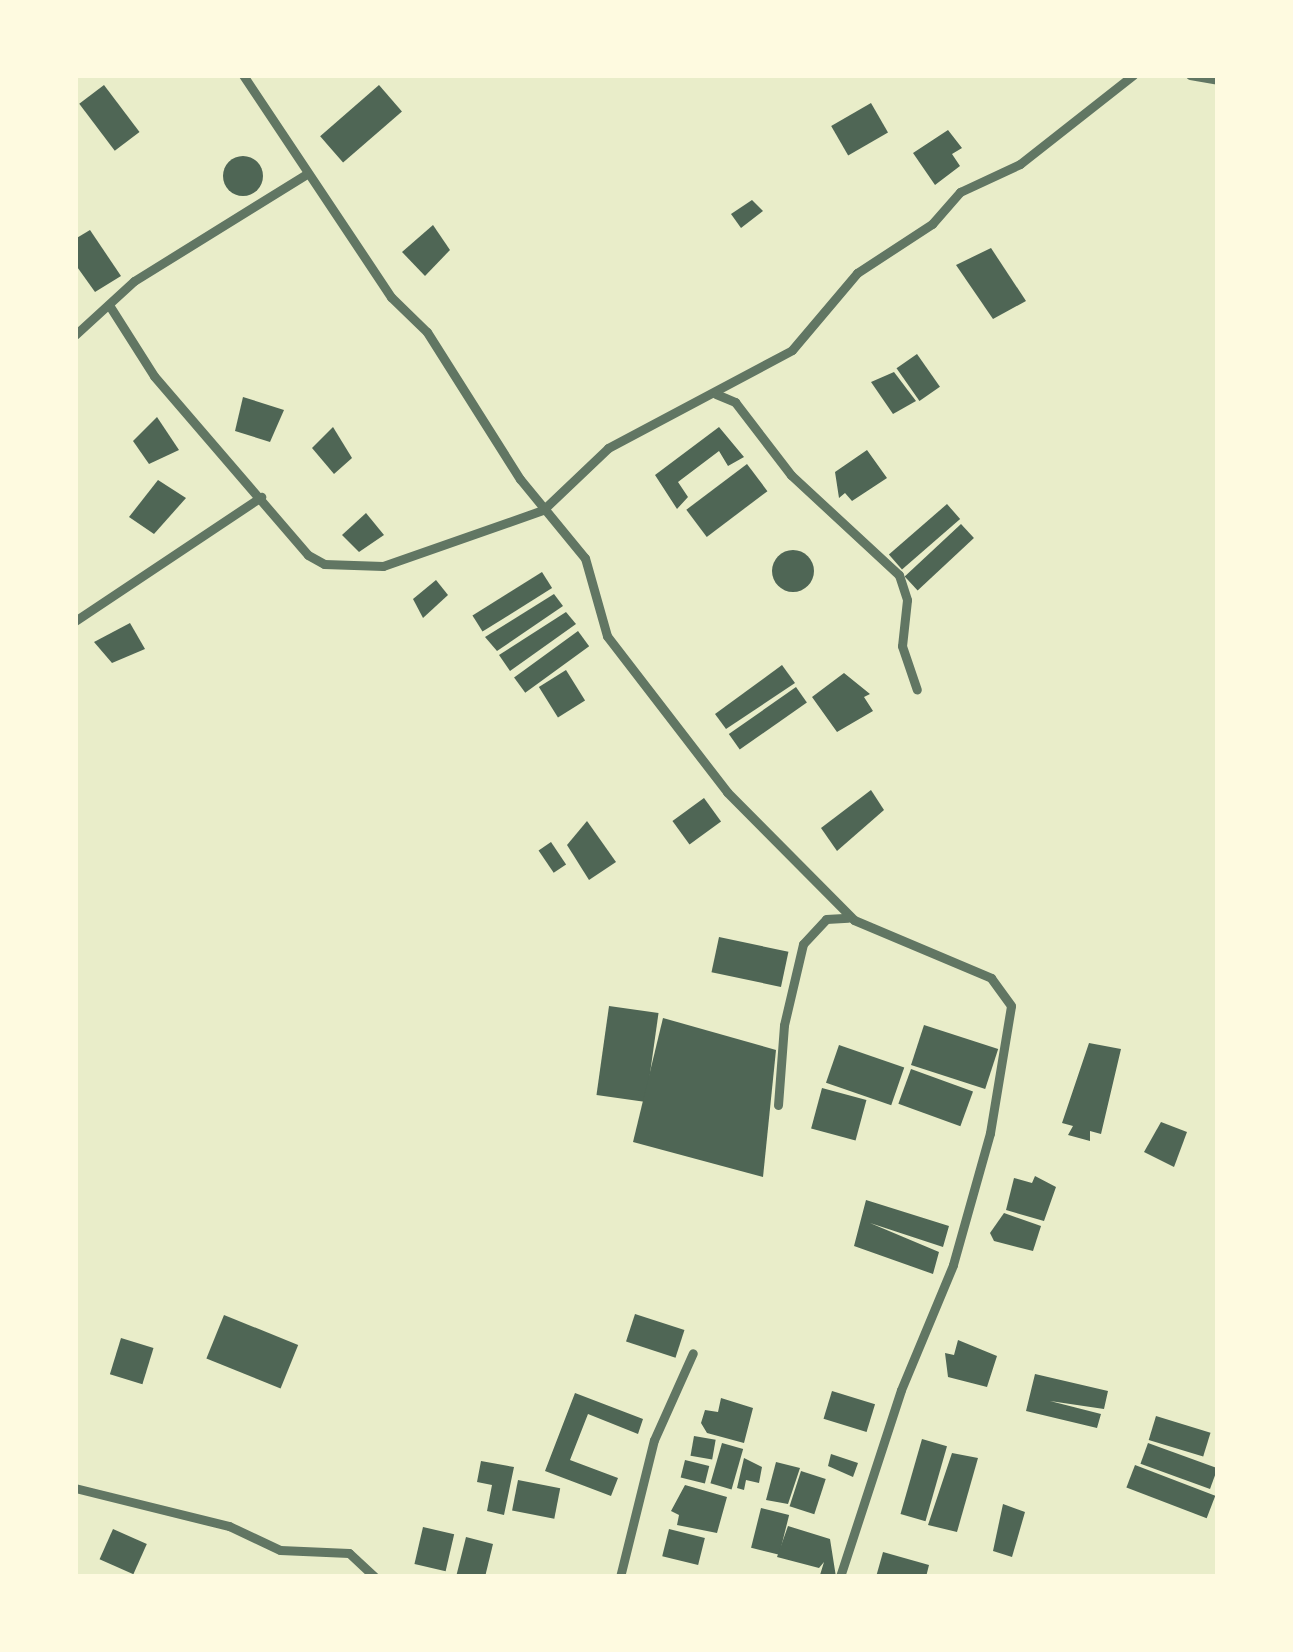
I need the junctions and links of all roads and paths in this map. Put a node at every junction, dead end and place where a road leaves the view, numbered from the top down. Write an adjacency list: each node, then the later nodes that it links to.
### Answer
1 (243, 75): 5 (street)
2 (1133, 75): 8 (street)
3 (1190, 75): 4 (street)
4 (1218, 80)
5 (305, 175): 6 (street); 10 (street)
6 (109, 304): 7 (street); 9 (street)
7 (75, 335)
8 (716, 394): 10 (street); 12 (street)
9 (261, 496): 10 (street); 11 (street)
10 (544, 510): 13 (street)
11 (75, 622)
12 (917, 690)
13 (854, 920): 14 (street); 19 (street)
14 (778, 1105)
15 (693, 1353): 18 (street)
16 (75, 1488): 17 (street)
17 (375, 1577)
18 (620, 1577)
19 (840, 1577)

